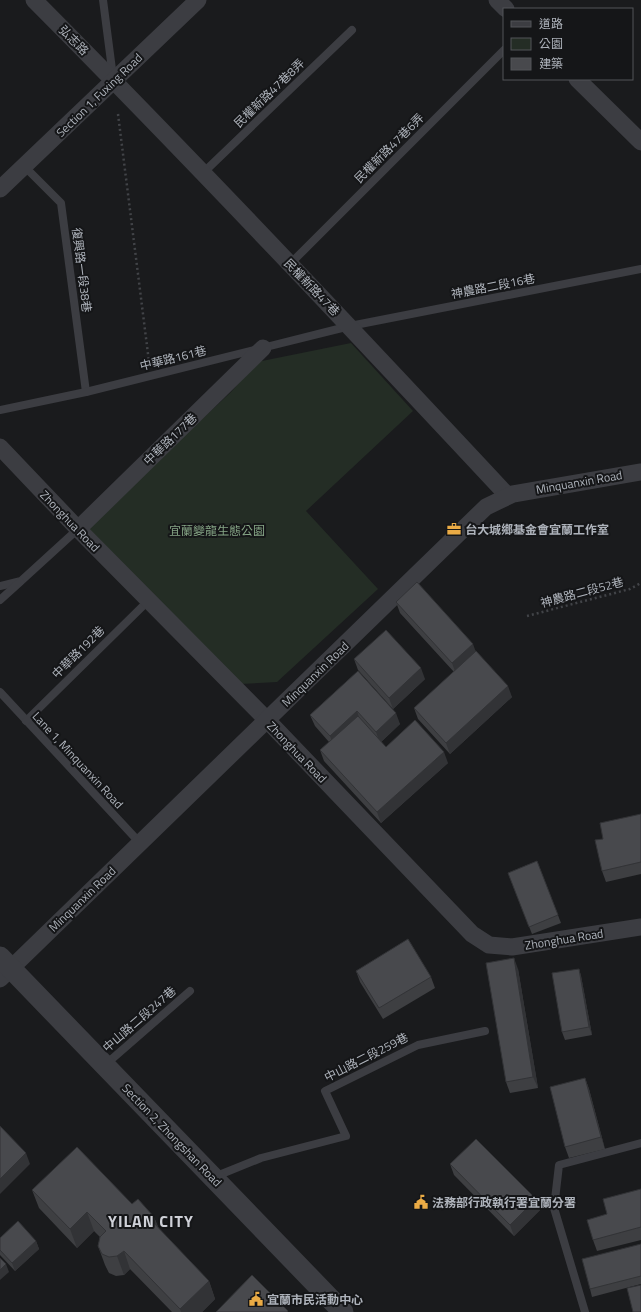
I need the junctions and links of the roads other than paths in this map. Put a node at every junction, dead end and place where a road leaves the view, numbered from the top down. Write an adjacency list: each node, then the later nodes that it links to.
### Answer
1 (34, 0): 8 (street, 弘志路)
2 (103, 0): 8 (lane)
3 (198, 0): 8 (street, Section 1, Fuxing Road)
4 (497, 0): 5 (street)
5 (505, 8)
6 (352, 30): 12 (lane, 民權新路47巷8弄)
7 (503, 51): 14 (lane, 民權新路47巷6弄)
8 (114, 80): 11 (street, Section 1, Fuxing Road); 12 (street, 民權新路47巷)
9 (578, 80): 10 (street)
10 (641, 142)
11 (24, 166): 13 (street, Section 1, Fuxing Road); 18 (lane, 復興路一段38巷)
12 (203, 173): 14 (street, 民權新路47巷)
13 (0, 189)
14 (290, 264): 16 (street, 民權新路47巷)
15 (641, 269): 16 (lane, 神農路二段16巷)
16 (350, 326): 17 (lane, 中華路161巷); 22 (street, 民權新路47巷)
17 (263, 348): 18 (lane, 中華路161巷); 23 (street, 中華路177巷)
18 (86, 392): 19 (lane, 中華路161巷)
19 (0, 410)
20 (0, 447): 23 (street, Zhonghua Road)
21 (641, 472): 22 (street, Minquanxin Road)
22 (508, 496): 30 (street, Minquanxin Road)
23 (78, 529): 24 (lane); 27 (street, Zhonghua Road)
24 (21, 581): 25 (lane); 26 (lane)
25 (0, 586)
26 (0, 600)
27 (148, 601): 29 (lane, 中華路192巷); 30 (street, Zhonghua Road)
28 (0, 692): 29 (lane, Lane 1, Minquanxin Road)
29 (26, 721): 31 (lane, Lane 1, Minquanxin Road)
30 (268, 721): 31 (street, Minquanxin Road); 32 (street, Zhonghua Road)
31 (140, 844): 33 (street, Minquanxin Road)
32 (641, 927)
33 (3, 969): 36 (street, Section 2, Zhongshan Road)
34 (190, 991): 36 (lane, 中山路二段247巷)
35 (485, 1031): 38 (lane, 中山路二段259巷)
36 (105, 1065): 38 (street, Section 2, Zhongshan Road)
37 (641, 1143): 40 (lane)
38 (213, 1178): 39 (street, Section 2, Zhongshan Road)
39 (343, 1312)
40 (585, 1312)

